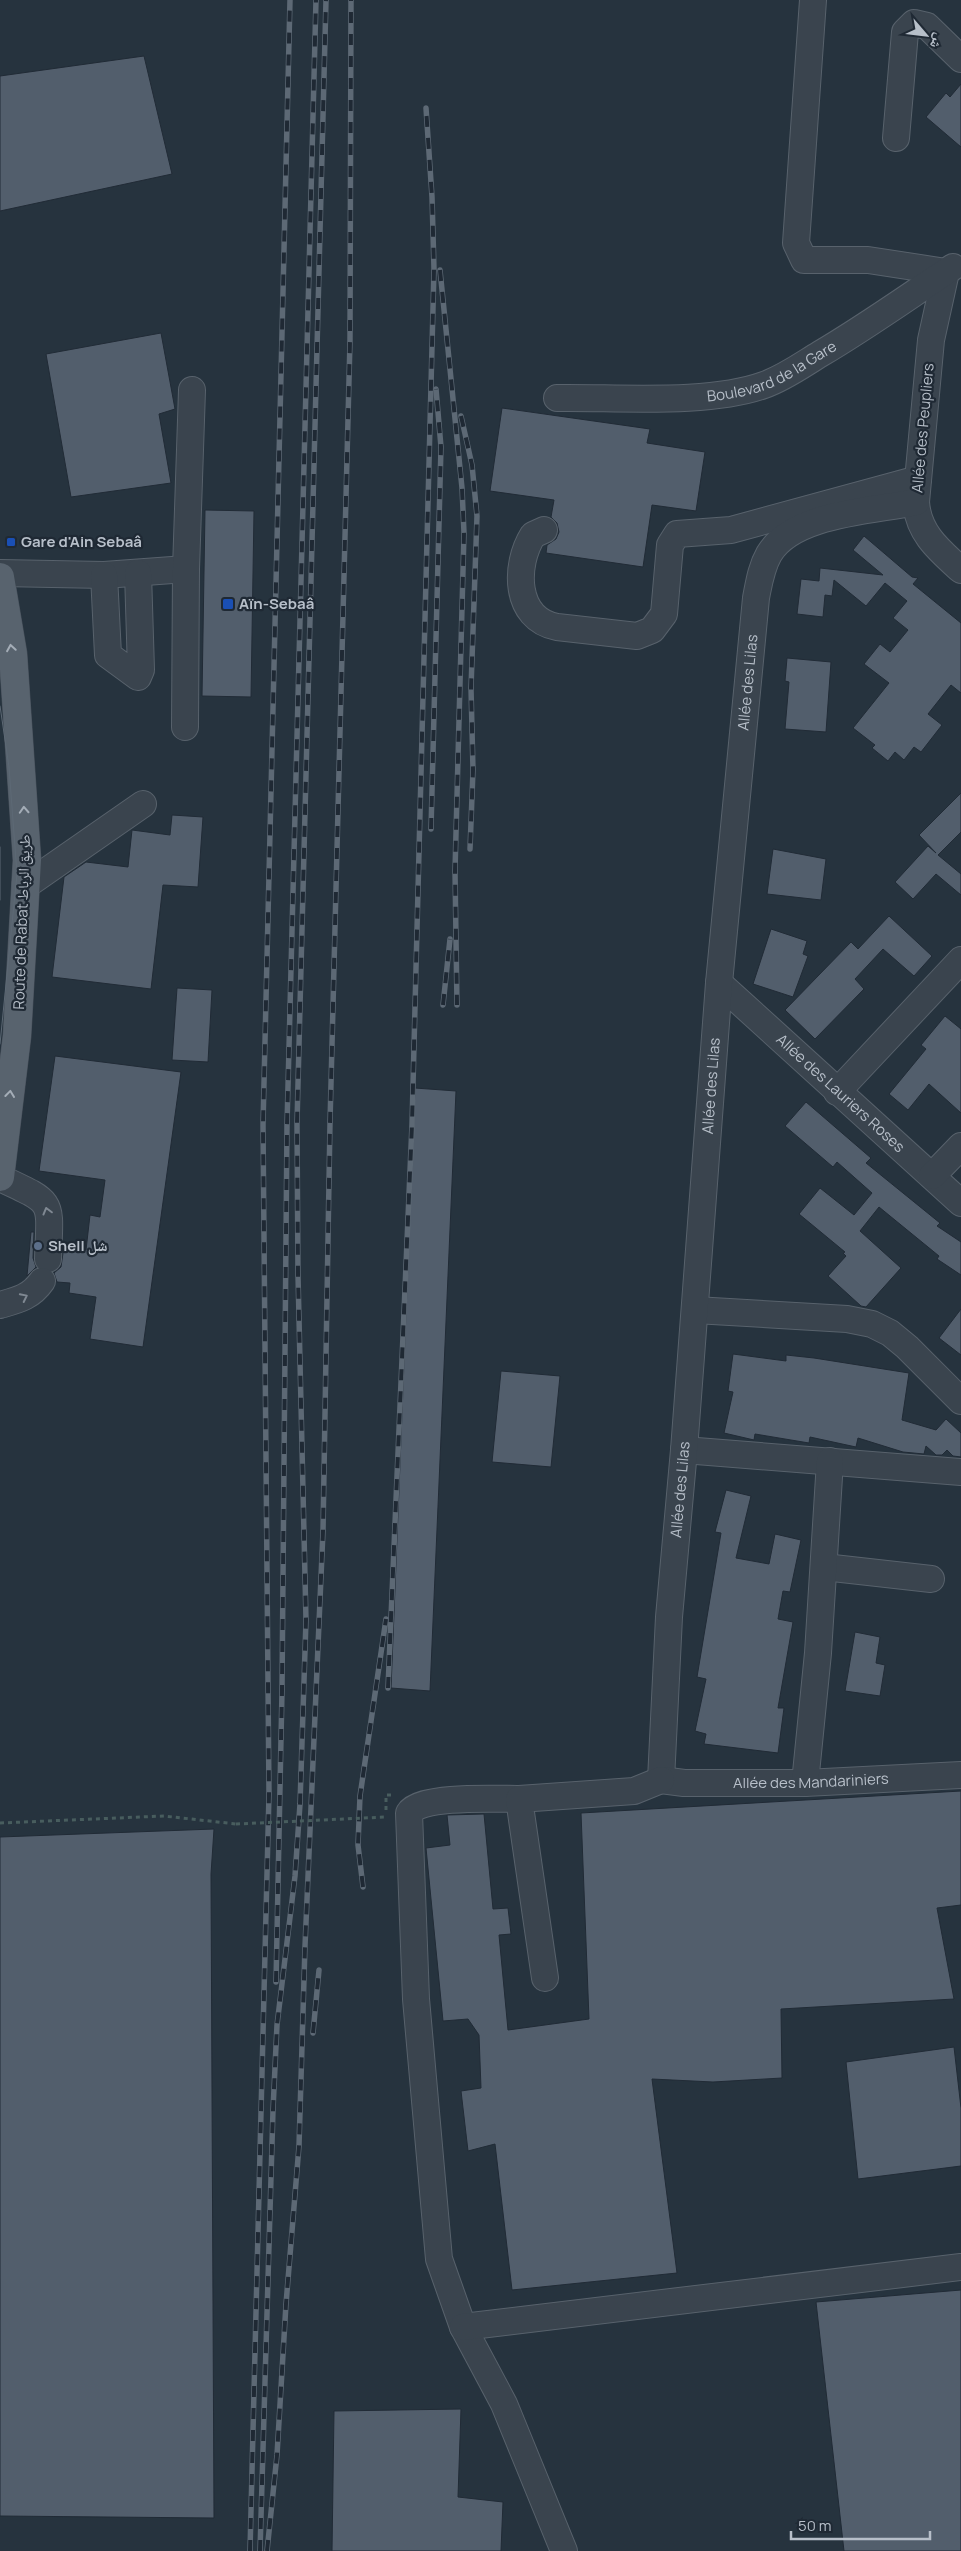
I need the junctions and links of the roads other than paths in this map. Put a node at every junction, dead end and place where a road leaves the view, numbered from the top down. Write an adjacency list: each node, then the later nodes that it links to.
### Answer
1 (813, 0): 4 (street)
2 (961, 59): 3 (street)
3 (896, 138)
4 (954, 267): 6 (street, Boulevard de la Gare); 7 (street, Allée des Peupliers)
5 (192, 390): 9 (street)
6 (557, 398)
7 (917, 490): 8 (street); 10 (street, Allée des Peupliers); 19 (street, Allée des Lilas)
8 (544, 530)
9 (186, 569): 11 (street); 15 (street)
10 (961, 570)
11 (138, 572): 13 (street); 13 (street)
12 (0, 573): 13 (street)
13 (104, 575)
14 (0, 577): 17 (main road, Route de Rabat طريق الرباط, one-way to 14)
15 (185, 727)
16 (143, 804): 17 (street)
17 (26, 886): 23 (main road, Route de Rabat طريق الرباط, one-way to 17)
18 (961, 960): 20 (street)
19 (719, 984): 20 (street, Allée des Lauriers Roses); 26 (street, Allée des Lilas)
20 (837, 1092): 22 (street, Allée des Lauriers Roses)
21 (961, 1146): 22 (street)
22 (932, 1176): 24 (street, Allée des Lauriers Roses)
23 (0, 1178): 25 (street, one-way to 23)
24 (961, 1203)
25 (0, 1305)
26 (695, 1310): 27 (street); 28 (street, Allée des Lilas)
27 (961, 1401)
28 (684, 1450): 29 (street); 34 (street, Allée des Lilas)
29 (830, 1460): 30 (street); 31 (street)
30 (961, 1472)
31 (824, 1567): 32 (street); 35 (street)
32 (931, 1579)
33 (961, 1775): 35 (street, Allée des Mandariniers)
34 (661, 1780): 35 (street, Allée des Mandariniers); 36 (street)
35 (805, 1783)
36 (519, 1799): 37 (street); 39 (street)
37 (545, 1978)
38 (961, 2267): 39 (street)
39 (463, 2327): 40 (street)
40 (564, 2551)

